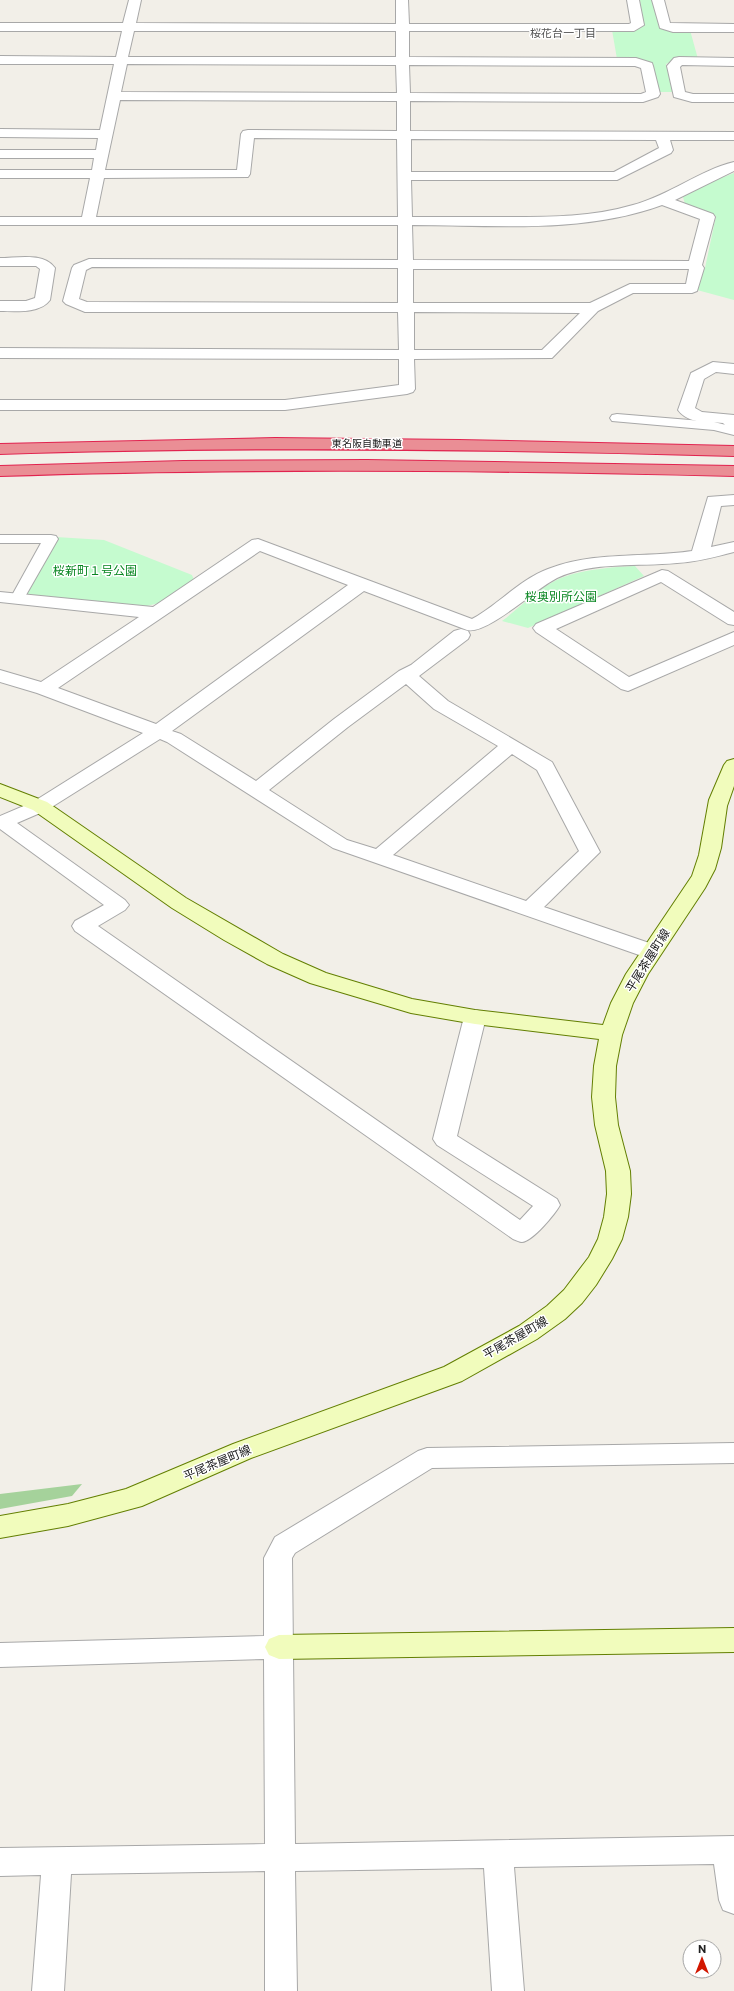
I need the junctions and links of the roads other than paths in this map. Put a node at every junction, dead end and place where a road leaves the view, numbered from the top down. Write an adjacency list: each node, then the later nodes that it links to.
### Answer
1 (135, 0): 6 (street)
2 (402, 0): 7 (street)
3 (633, 0): 7 (street)
4 (658, 0): 8 (street)
5 (0, 26): 6 (street)
6 (129, 26): 7 (street); 10 (street)
7 (402, 27): 11 (street)
8 (734, 28)
9 (0, 60): 10 (street)
10 (121, 61): 11 (street); 13 (street)
11 (403, 61): 14 (street); 14 (street)
12 (734, 62): 15 (street)
13 (114, 96): 14 (street); 17 (street)
14 (403, 97): 18 (street)
15 (734, 98)
16 (0, 134): 17 (street)
17 (106, 134): 22 (street)
18 (403, 135): 19 (street); 25 (street); 26 (street)
19 (662, 135): 20 (street); 26 (street)
20 (734, 136)
21 (0, 154): 22 (street)
22 (102, 154): 25 (street)
23 (734, 166): 27 (street)
24 (0, 174): 25 (street)
25 (98, 174): 29 (street)
26 (405, 176): 30 (street)
27 (663, 200): 30 (street); 33 (street)
28 (0, 221): 29 (street)
29 (88, 221): 30 (street)
30 (406, 221): 32 (street)
31 (0, 262): 34 (street)
32 (405, 263): 33 (street); 35 (street); 39 (street)
33 (695, 265): 40 (street)
34 (48, 268): 35 (street); 36 (street)
35 (79, 268): 37 (street)
36 (42, 300): 37 (street); 38 (street)
37 (71, 301): 39 (street)
38 (0, 306)
39 (406, 307): 40 (street); 42 (street)
40 (593, 308): 42 (street)
41 (0, 353): 42 (street)
42 (407, 354): 44 (street)
43 (734, 369): 46 (street)
44 (0, 405)
45 (617, 418): 47 (lane)
46 (734, 425)
47 (734, 431)
48 (0, 450): 49 (highway, 東名阪自動車道)
49 (734, 450)
50 (0, 471): 51 (highway, 東名阪自動車道)
51 (734, 471)
52 (734, 500): 55 (street)
53 (0, 539): 57 (lane)
54 (734, 547): 55 (street)
55 (700, 554): 56 (street)
56 (361, 584): 58 (street); 65 (street)
57 (8, 598): 58 (street)
58 (157, 614): 64 (street)
59 (734, 620): 61 (street)
60 (462, 635): 62 (street)
61 (734, 638)
62 (406, 675): 66 (street); 69 (street)
63 (0, 676): 64 (street)
64 (44, 689): 65 (street)
65 (158, 732): 69 (street); 70 (street)
66 (511, 745): 72 (street); 73 (street)
67 (734, 765): 74 (main road, 平尾茶屋町線)
68 (0, 790): 70 (main road)
69 (256, 791): 72 (street)
70 (40, 806): 71 (street); 75 (main road)
71 (2, 822): 75 (street)
72 (379, 857): 73 (street)
73 (530, 909): 74 (street)
74 (650, 951): 76 (main road, 平尾茶屋町線)
75 (475, 1018): 76 (main road)
76 (611, 1034): 78 (main road, 平尾茶屋町線)
77 (734, 1453): 80 (street)
78 (0, 1527)
79 (734, 1640): 80 (main road)
80 (279, 1647): 81 (street); 84 (street)
81 (0, 1654)
82 (730, 1850): 83 (street); 87 (street)
83 (498, 1854): 84 (street); 90 (street)
84 (280, 1857): 85 (street); 89 (street)
85 (57, 1861): 86 (street); 88 (street)
86 (0, 1862)
87 (734, 1900)
88 (48, 1991)
89 (281, 1991)
90 (508, 1991)

